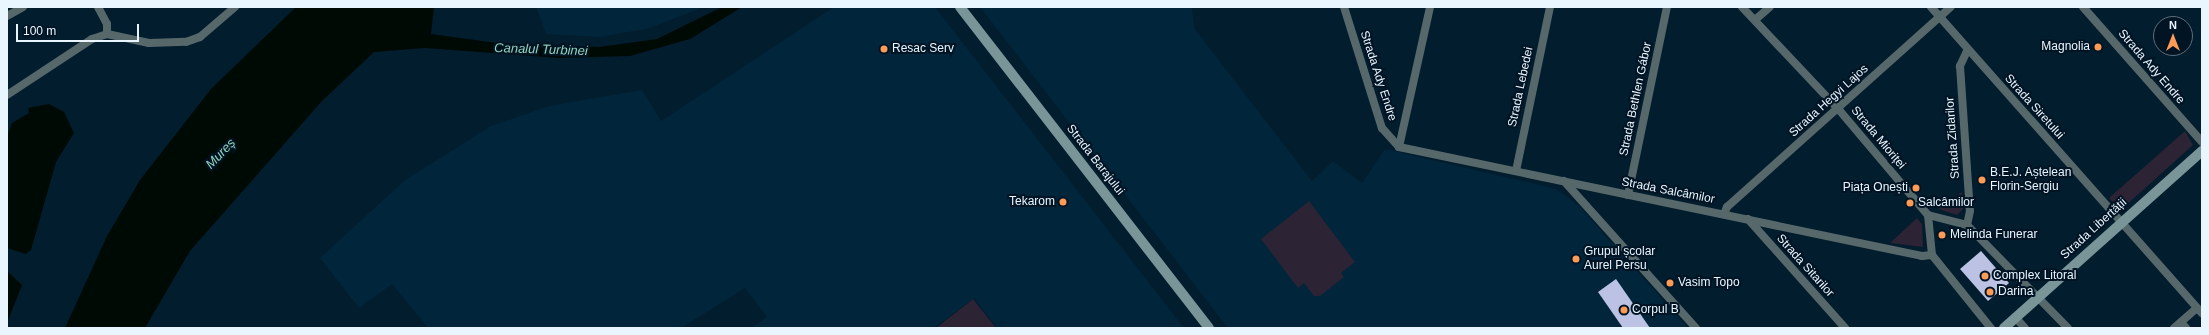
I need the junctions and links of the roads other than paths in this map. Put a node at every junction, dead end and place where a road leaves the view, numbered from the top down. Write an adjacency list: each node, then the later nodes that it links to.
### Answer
1 (22, 7): 14 (street)
2 (98, 7): 17 (street)
3 (235, 7): 17 (street)
4 (960, 7): 37 (main road, Strada Barajului)
5 (1344, 7): 22 (street, Strada Ady Endre)
6 (1430, 7): 22 (street)
7 (1550, 7): 24 (street, Strada Lebedei)
8 (1667, 7): 26 (street, Strada Bethlen Gábor)
9 (1742, 7): 16 (street, Strada Mioriței)
10 (1770, 7): 16 (street)
11 (1931, 7): 15 (street, Strada Siretului)
12 (1951, 7): 15 (street, Strada Hegyi Lajos)
13 (2083, 7): 21 (street, Strada Ady Endre)
14 (7, 16)
15 (1940, 17): 18 (street, Strada Siretului); 20 (street, Strada Hegyi Lajos)
16 (1756, 19): 20 (street, Strada Mioriței)
17 (107, 34): 19 (street)
18 (1966, 51): 30 (street, Strada Siretului); 31 (street, Strada Zidarilor)
19 (7, 95)
20 (1838, 109): 27 (street, Strada Hegyi Lajos); 28 (street, Strada Mioriței)
21 (2202, 142)
22 (1399, 147): 24 (street, Strada Salcâmilor)
23 (2202, 151): 30 (main road, Strada Libertății)
24 (1516, 172): 25 (street, Strada Salcâmilor)
25 (1564, 181): 26 (street, Strada Salcâmilor); 38 (street)
26 (1628, 195): 27 (street, Strada Salcâmilor)
27 (1724, 214): 29 (street, Strada Salcâmilor)
28 (1928, 215): 31 (street); 32 (street)
29 (1748, 219): 32 (street, Strada Salcâmilor); 39 (street, Strada Sitarilor)
30 (2122, 221): 33 (main road, Strada Libertății); 34 (street, Strada Siretului)
31 (1966, 225): 33 (street)
32 (1932, 255): 40 (street)
33 (2038, 297): 35 (main road, Strada Libertății); 43 (street)
34 (2200, 310): 36 (street)
35 (2015, 317): 41 (main road, Strada Libertății); 42 (street)
36 (2183, 325): 44 (street)
37 (1209, 328)
38 (1696, 328)
39 (1845, 328)
40 (1991, 328)
41 (2004, 328)
42 (2025, 328)
43 (2068, 328)
44 (2174, 328)

